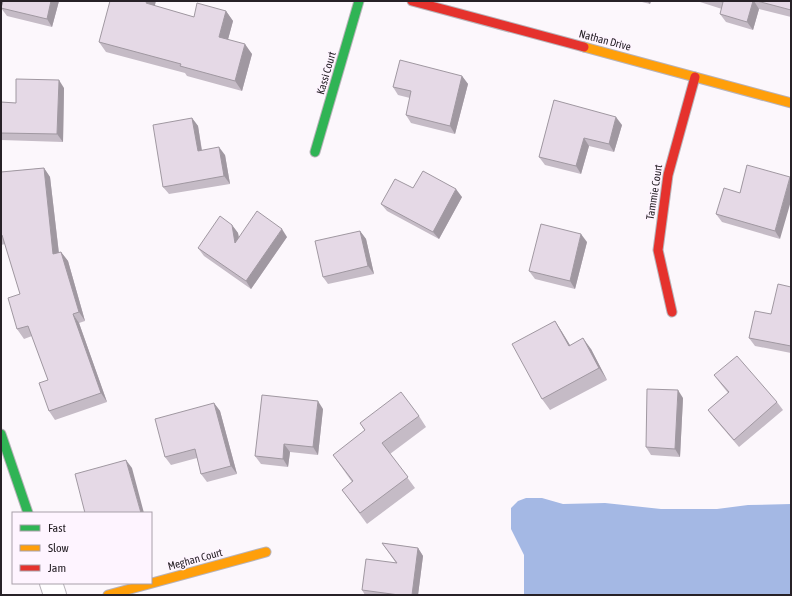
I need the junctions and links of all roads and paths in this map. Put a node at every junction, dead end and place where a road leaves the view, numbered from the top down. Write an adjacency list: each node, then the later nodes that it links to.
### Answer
1 (359, 1): 5 (street, Kassi Court)
2 (412, 1): 3 (street, Nathan Drive)
3 (695, 77): 4 (street, Nathan Drive); 6 (street, Tammie Court)
4 (791, 103)
5 (315, 152)
6 (672, 312)
7 (1, 434): 8 (street)
8 (28, 512)
9 (266, 552): 10 (street, Meghan Court)
10 (152, 583)
11 (51, 584): 13 (street)
12 (148, 584): 14 (street, Meghan Court)
13 (55, 595)
14 (108, 595)

